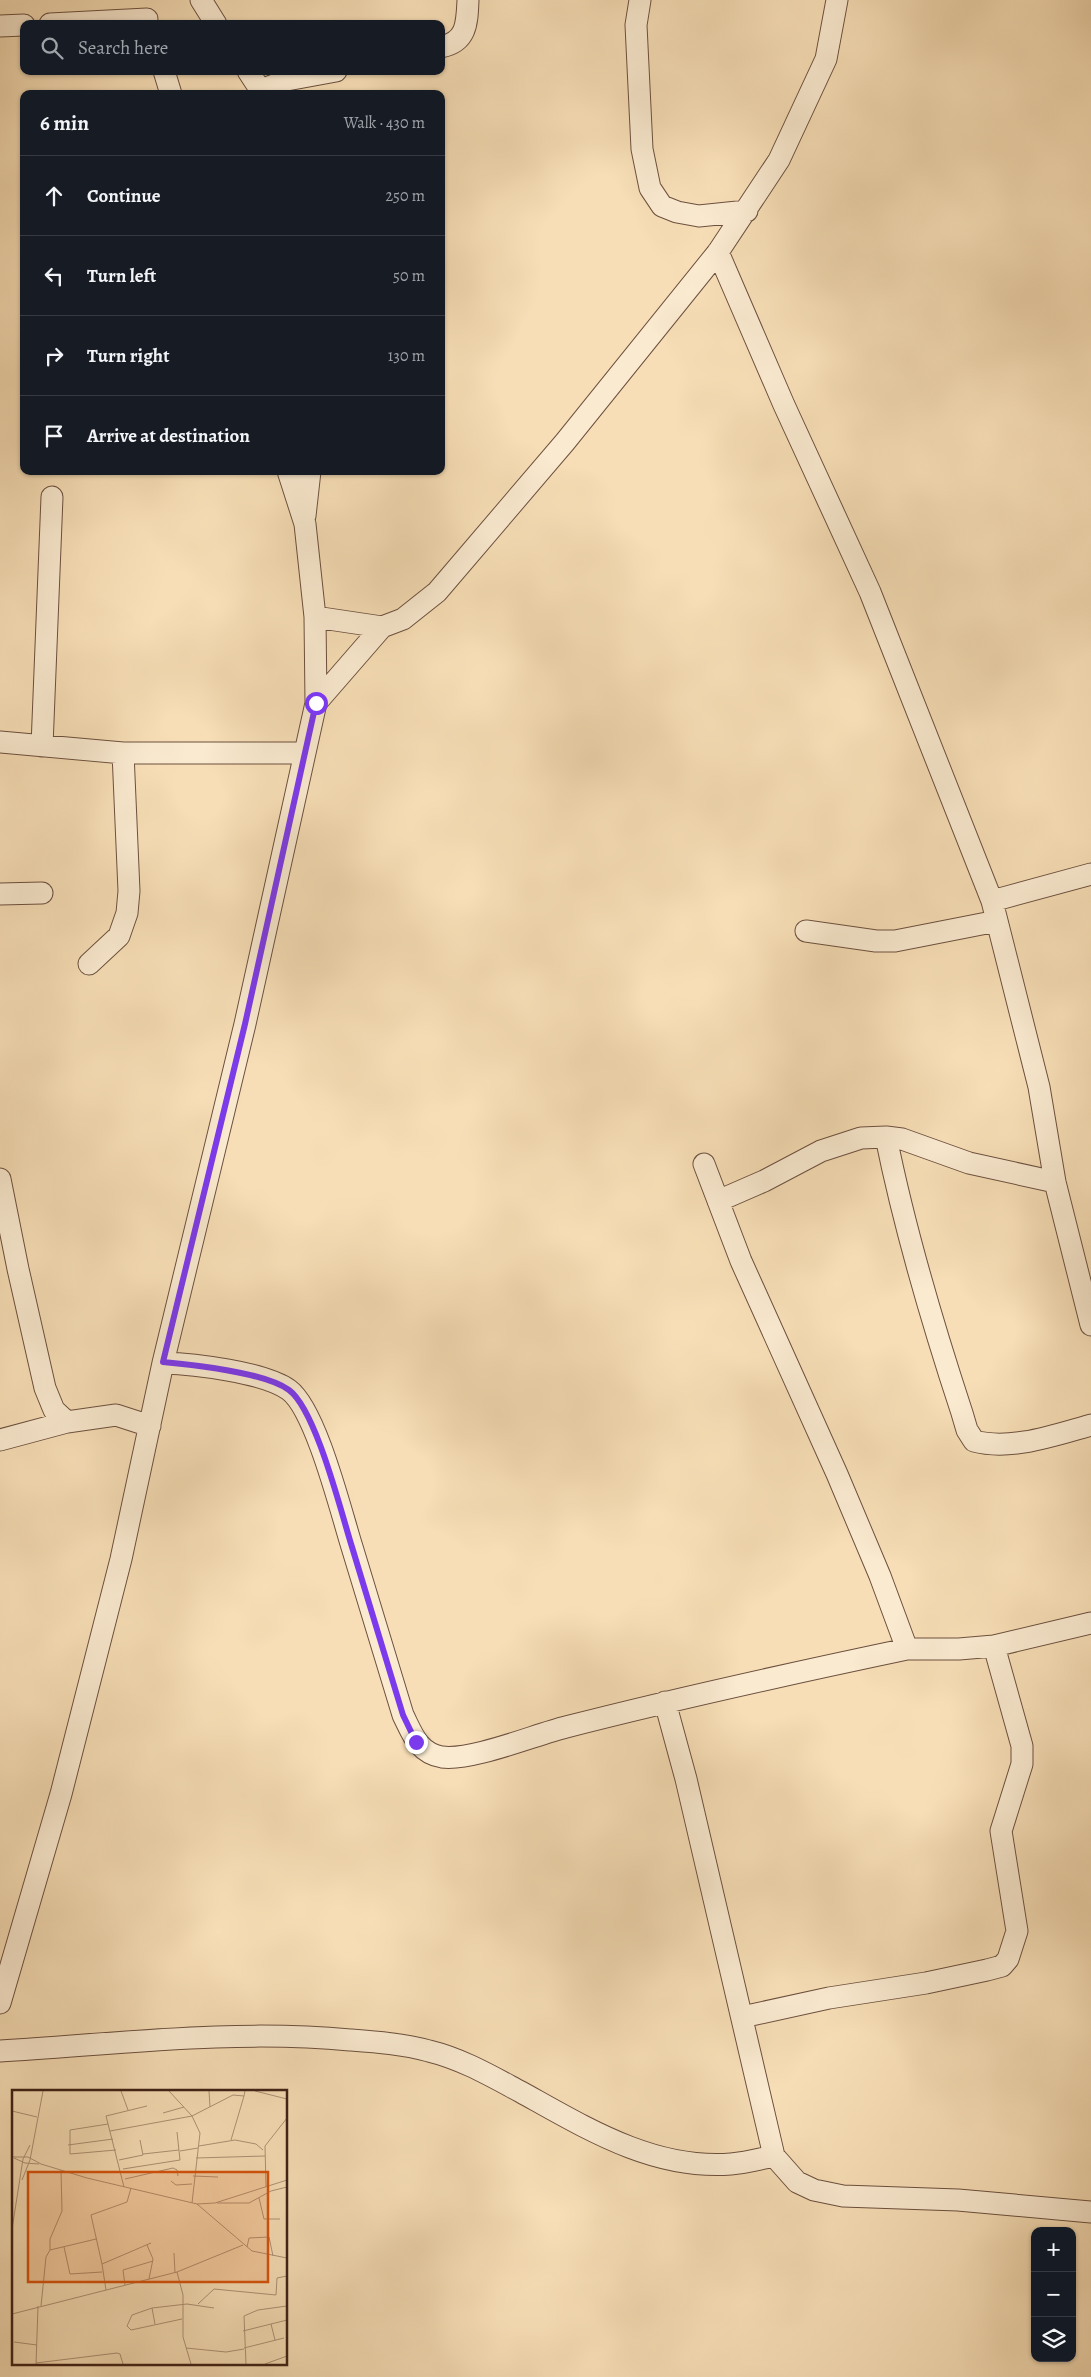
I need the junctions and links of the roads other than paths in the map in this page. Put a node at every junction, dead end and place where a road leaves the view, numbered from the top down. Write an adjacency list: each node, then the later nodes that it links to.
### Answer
1 (201, 0): 7 (street)
2 (468, 0): 10 (street)
3 (640, 0): 17 (street)
4 (837, 0): 17 (street)
5 (146, 14): 6 (street)
6 (88, 20)
7 (214, 20)
8 (20, 25): 9 (street)
9 (0, 26)
10 (445, 47)
11 (165, 75): 14 (street)
12 (251, 75): 15 (street)
13 (314, 75): 16 (street)
14 (170, 90)
15 (261, 90)
16 (266, 90)
17 (746, 211): 18 (street)
18 (718, 252): 24 (street); 33 (street)
19 (289, 475): 22 (street)
20 (310, 475): 22 (street)
21 (52, 497): 27 (street)
22 (304, 524): 23 (street)
23 (315, 617): 24 (street); 25 (street)
24 (382, 627): 25 (street)
25 (316, 703): 29 (street)
26 (0, 742): 27 (street)
27 (42, 746): 28 (street)
28 (123, 753): 29 (street); 35 (street)
29 (304, 753): 42 (street)
30 (1091, 874): 33 (street)
31 (42, 893): 32 (street)
32 (0, 894)
33 (994, 911): 34 (street); 39 (street)
34 (806, 932)
35 (89, 964)
36 (886, 1137): 39 (street); 40 (street); 44 (street)
37 (704, 1164): 40 (street)
38 (0, 1179): 43 (street)
39 (1054, 1182): 41 (street)
40 (718, 1201): 49 (street)
41 (1091, 1325)
42 (163, 1362): 45 (street); 50 (street)
43 (66, 1422): 45 (street); 46 (street)
44 (1091, 1425)
45 (150, 1426): 51 (street)
46 (0, 1440)
47 (1091, 1623): 48 (street)
48 (994, 1646): 49 (street); 52 (street)
49 (907, 1649): 50 (street)
50 (665, 1702): 52 (street)
51 (0, 2003)
52 (742, 2017): 54 (street)
53 (0, 2052): 54 (street)
54 (774, 2156): 55 (street)
55 (1091, 2212)

